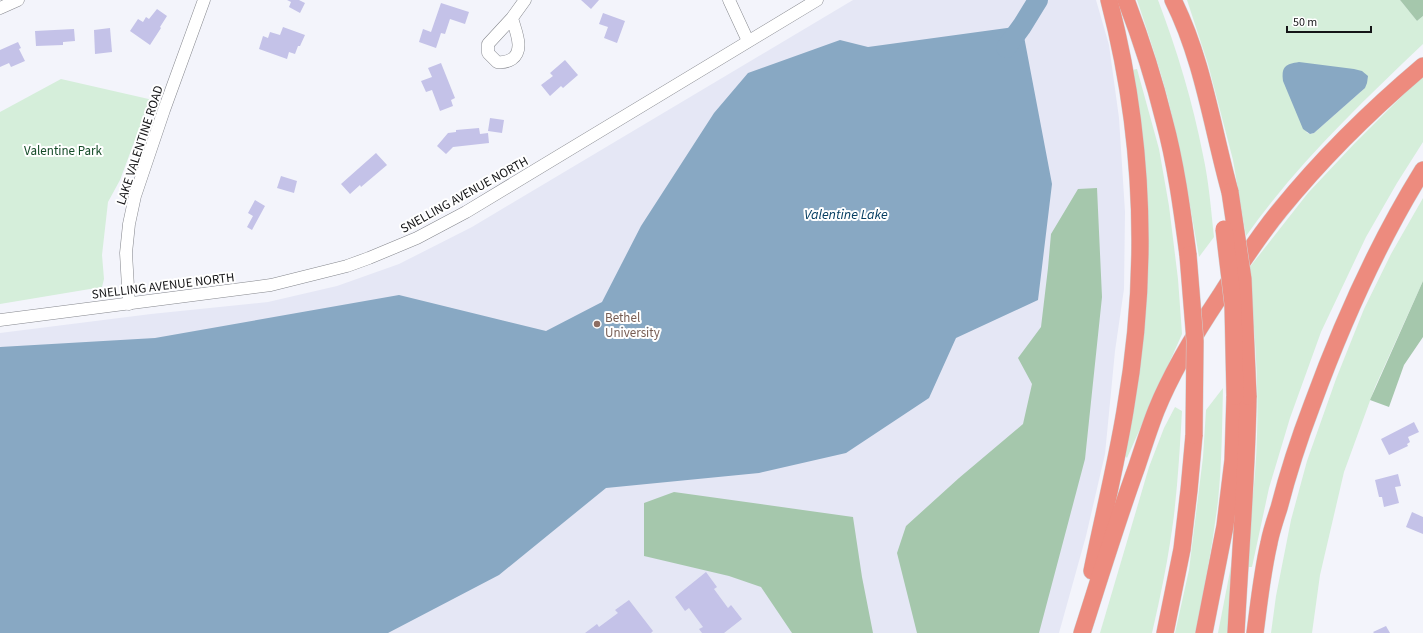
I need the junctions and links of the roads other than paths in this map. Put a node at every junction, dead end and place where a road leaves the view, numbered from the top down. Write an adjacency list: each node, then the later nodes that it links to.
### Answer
1 (18, 0): 10 (street)
2 (204, 0): 16 (street, LAKE VALENTINE ROAD)
3 (525, 0): 11 (street)
4 (729, 0): 12 (street)
5 (817, 0): 12 (street, SNELLING AVENUE NORTH)
6 (1108, 0): 19 (highway)
7 (1126, 0): 20 (highway, bridge)
8 (1169, 0): 15 (highway)
9 (1173, 0): 15 (highway)
10 (0, 8)
11 (512, 18)
12 (748, 42): 16 (street, SNELLING AVENUE NORTH)
13 (1423, 66): 19 (highway)
14 (1423, 170): 23 (highway)
15 (1224, 193): 18 (highway, bridge)
16 (129, 304): 17 (street, SNELLING AVENUE NORTH)
17 (0, 320)
18 (1242, 396): 21 (highway); 22 (highway)
19 (1081, 633)
20 (1165, 633)
21 (1204, 633)
22 (1236, 633)
23 (1255, 633)

